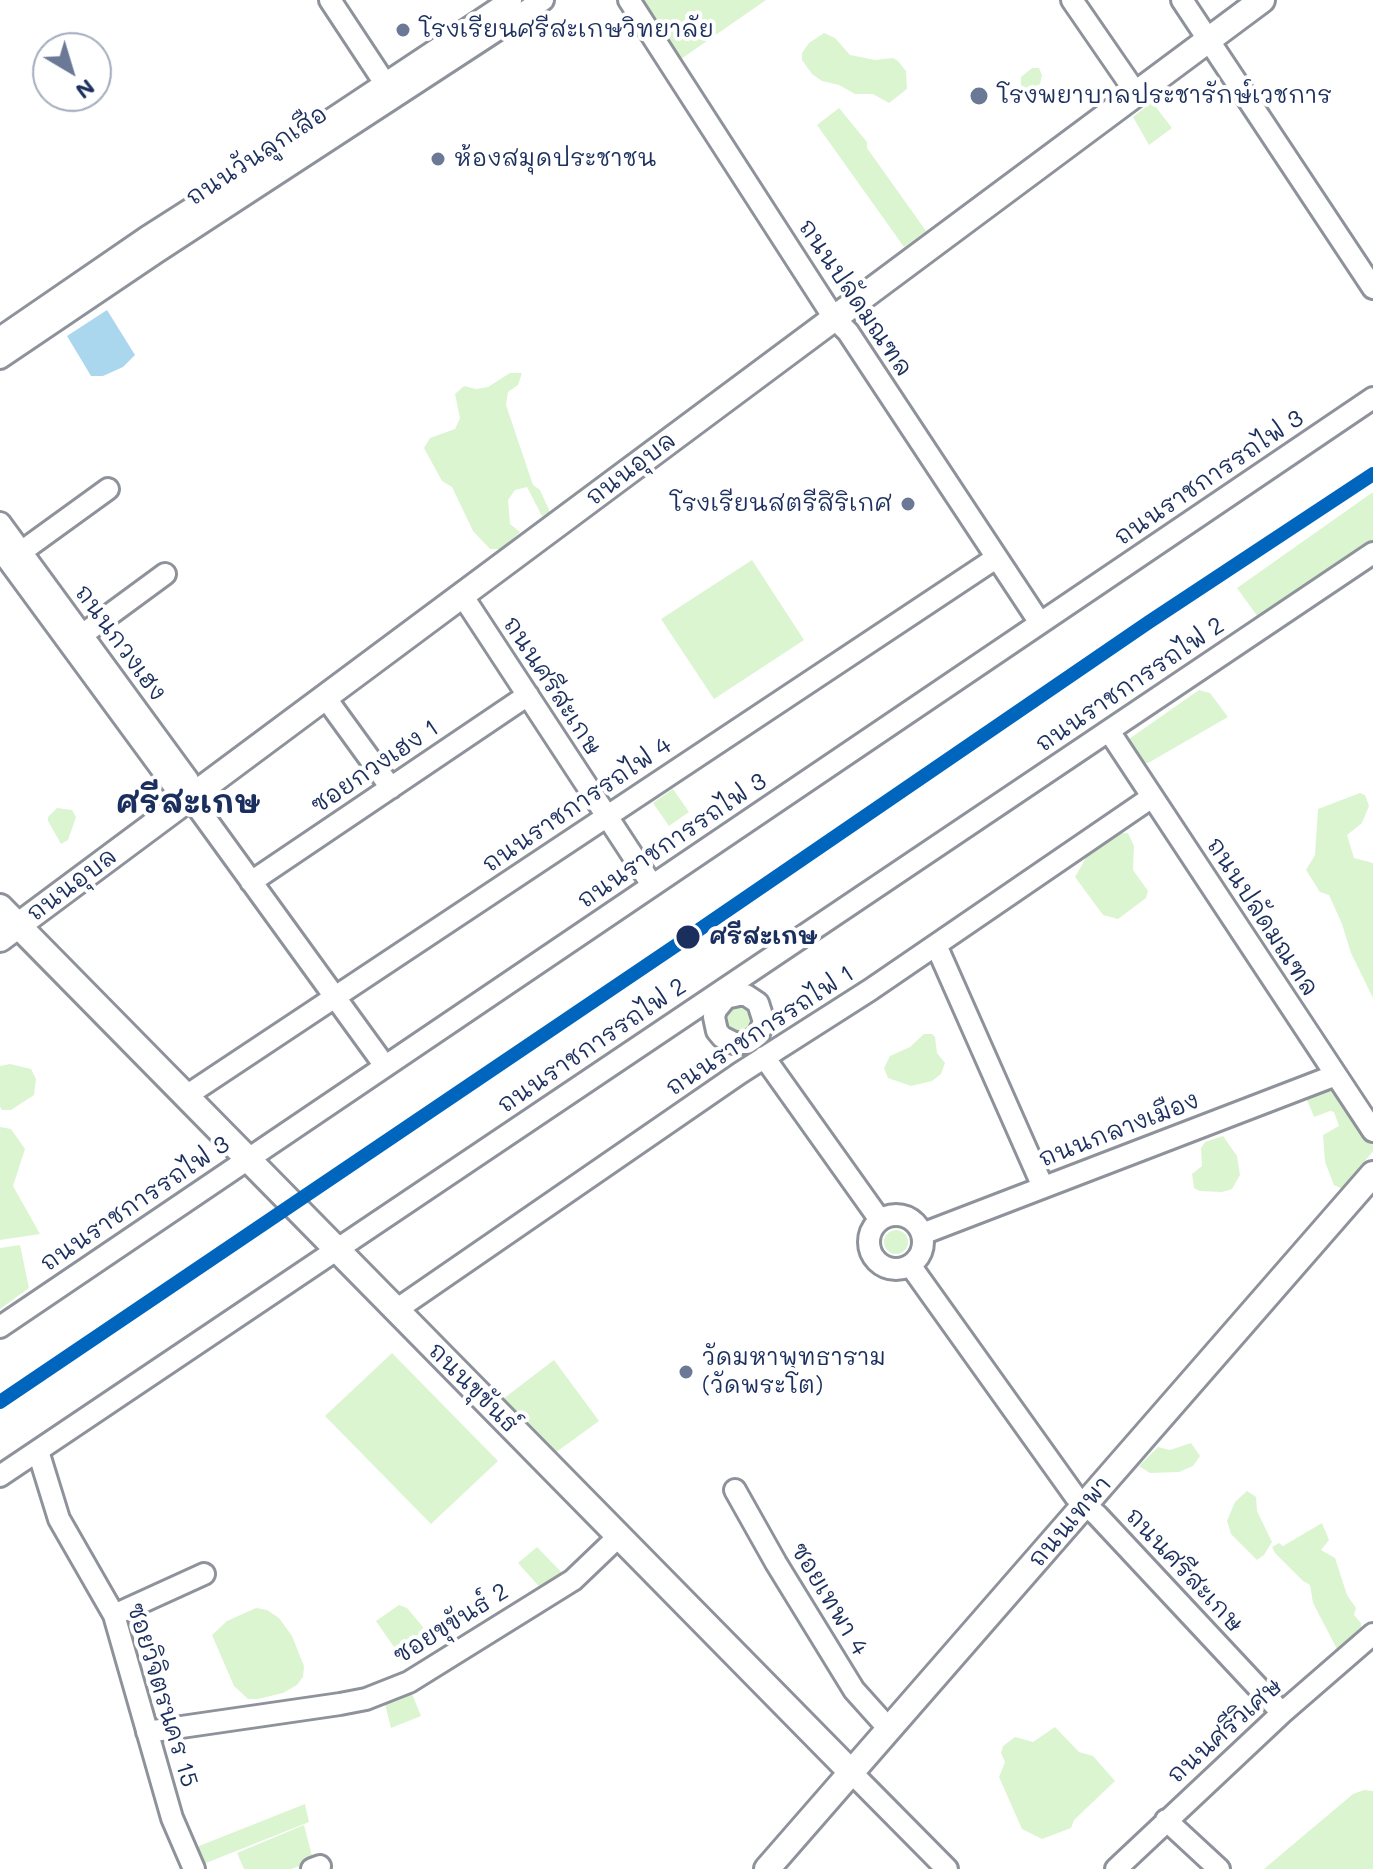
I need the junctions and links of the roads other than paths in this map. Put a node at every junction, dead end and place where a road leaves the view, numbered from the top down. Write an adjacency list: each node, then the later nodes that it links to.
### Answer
1 (330, 0): 9 (street)
2 (511, 0): 9 (street, ถนนวันลูกเสือ)
3 (543, 0): 9 (street, ถนนวันลูกเสือ)
4 (629, 0): 13 (street, ถนนปลัดมณฑล)
5 (1072, 0): 10 (street)
6 (1182, 0): 8 (street)
7 (1262, 0): 8 (main road, ถนนอุบล)
8 (1208, 40): 10 (main road, ถนนอุบล); 12 (street)
9 (390, 91): 11 (street, ถนนวันลูกเสือ)
10 (1136, 93): 13 (main road, ถนนอุบล)
11 (152, 244): 14 (street, ถนนวันลูกเสือ); 15 (street, ถนนวันลูกเสือ)
12 (1373, 288)
13 (834, 318): 22 (street, ถนนปลัดมณฑล); 24 (main road, ถนนอุบล)
14 (0, 338)
15 (0, 358)
16 (1373, 398): 25 (street, ถนนราชการรถไฟ 3)
17 (108, 489): 20 (street)
18 (0, 523): 20 (street, ถนนกวงเฮง)
19 (0, 549): 31 (street, ถนนกวงเฮง)
20 (21, 552): 26 (street, ถนนกวงเฮง)
21 (1373, 553): 29 (street, ถนนราชการรถไฟ 2)
22 (996, 558): 25 (street, ถนนปลัดมณฑล); 33 (street, ถนนราชการรถไฟ 4)
23 (165, 574): 26 (street)
24 (462, 595): 27 (street, ถนนศรีสะเกษ); 28 (main road, ถนนอุบล)
25 (1040, 623): 35 (street, ถนนราชการรถไฟ 3)
26 (82, 635): 31 (street, ถนนกวงเฮง)
27 (528, 695): 30 (street, ซอยกวงเฮง 1); 33 (street, ถนนศรีสะเกษ)
28 (325, 697): 30 (street); 31 (main road, ถนนอุบล)
29 (1109, 731): 32 (street, ถนนปลัดมณฑล); 39 (street, ถนนราชการรถไฟ 2)
30 (391, 788): 34 (street, ซอยกวงเฮง 1)
31 (190, 797): 34 (street, ถนนกวงเฮง); 37 (main road, ถนนอุบล)
32 (1152, 797): 38 (street, ถนนราชการรถไฟ 1); 49 (street, ถนนปลัดมณฑล)
33 (607, 816): 35 (street, ถนนศรีสะเกษ); 41 (street, ถนนราชการรถไฟ 4)
34 (251, 882): 41 (street, ถนนกวงเฮง)
35 (652, 885): 47 (street, ถนนราชการรถไฟ 3)
36 (0, 907): 37 (main road, ถนนขุขันธ์)
37 (9, 932): 50 (main road, ถนนขุขันธ์)
38 (936, 945): 44 (street, ถนนราชการรถไฟ 1); 54 (street)
39 (754, 969): 40 (street, ถนนราชการรถไฟ 2); 42 (street)
40 (723, 995): 42 (street); 45 (street); 57 (street, ถนนราชการรถไฟ 2)
41 (335, 997): 47 (street, ถนนกวงเฮง); 50 (street, ถนนราชการรถไฟ 4)
42 (752, 998): 43 (street)
43 (762, 1029): 44 (street); 45 (street)
44 (787, 1042): 46 (street, ถนนราชการรถไฟ 1)
45 (741, 1044): 48 (street)
46 (764, 1057): 48 (street, ถนนราชการรถไฟ 1); 55 (street)
47 (385, 1066): 52 (street, ถนนราชการรถไฟ 3)
48 (740, 1073): 59 (street, ถนนราชการรถไฟ 1)
49 (1336, 1075): 51 (street, ถนนปลัดมณฑล); 54 (street, ถนนกลางเมือง)
50 (186, 1096): 52 (main road, ถนนขุขันธ์)
51 (1373, 1131)
52 (247, 1158): 57 (main road, ถนนขุขันธ์); 60 (street, ถนนราชการรถไฟ 3)
53 (1373, 1174): 64 (main road, ถนนเทพา)
54 (1043, 1187): 56 (street, ถนนกลางเมือง)
55 (880, 1220): 56 (street); 58 (street)
56 (922, 1234): 58 (street)
57 (338, 1251): 59 (main road, ถนนขุขันธ์); 61 (street, ถนนราชการรถไฟ 2)
58 (910, 1265): 64 (street, ถนนศรีสะเกษ)
59 (396, 1310): 65 (main road, ถนนขุขันธ์)
60 (0, 1327)
61 (38, 1451): 62 (street, ถนนราชการรถไฟ 2); 67 (street, ซอยวิจิตรนคร 15)
62 (0, 1476)
63 (735, 1490): 70 (street, ซอยเทพา 4)
64 (1085, 1504): 69 (street, ถนนศรีสะเกษ); 70 (main road, ถนนเทพา)
65 (619, 1536): 71 (street, ซอยขุขันธ์ 2); 72 (main road, ถนนขุขันธ์)
66 (204, 1574): 67 (street)
67 (114, 1615): 71 (street, ซอยวิจิตรนคร 15)
68 (1373, 1634): 69 (street, ถนนศรีวิเศษ)
69 (1282, 1713): 73 (street, ถนนศรีวิเศษ)
70 (889, 1729): 72 (main road, ถนนเทพา)
71 (147, 1732): 74 (street, ซอยวิจิตรนคร 15)
72 (851, 1772): 75 (main road, ถนนเทพา); 76 (street, ถนนขุขันธ์)
73 (1166, 1820): 77 (street, ถนนศรีวิเศษ); 78 (street)
74 (194, 1869)
75 (767, 1869)
76 (947, 1869)
77 (1116, 1869)
78 (1219, 1869)

